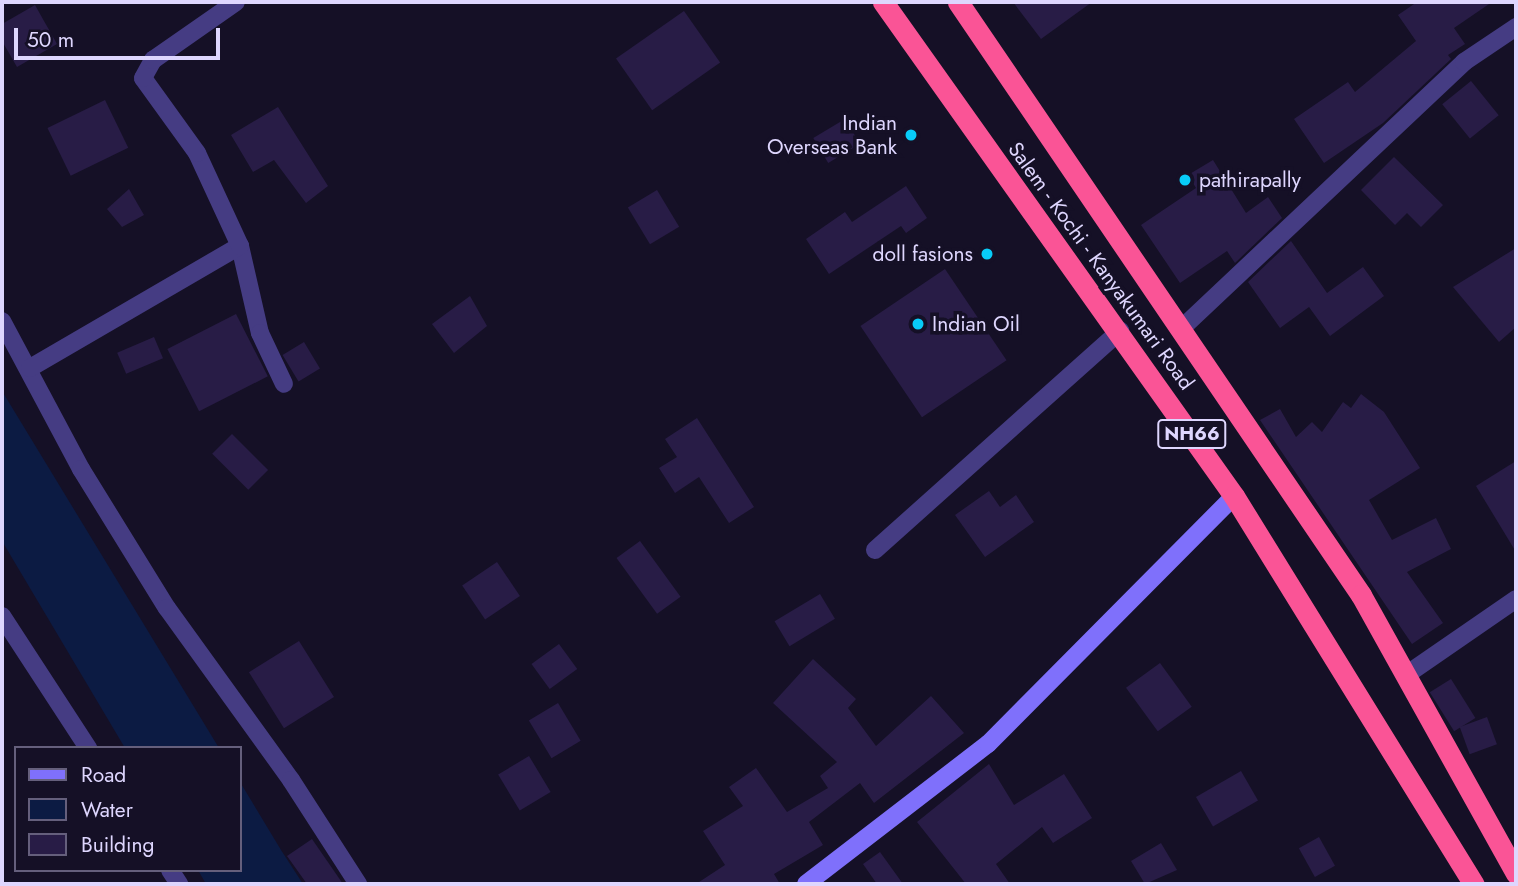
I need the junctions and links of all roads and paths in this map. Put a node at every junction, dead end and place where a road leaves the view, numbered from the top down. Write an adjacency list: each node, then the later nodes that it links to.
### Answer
1 (236, 2): 5 (street)
2 (883, 2): 8 (highway, Salem - Kochi - Kanyakumari Road / NH66)
3 (958, 2): 7 (highway)
4 (1516, 27): 7 (street)
5 (240, 246): 9 (street); 10 (street)
6 (2, 321): 9 (street)
7 (1182, 328): 15 (highway)
8 (1119, 331): 11 (highway, Salem - Kochi - Kanyakumari Road / NH66); 12 (street)
9 (30, 368): 18 (street)
10 (284, 384)
11 (1234, 496): 19 (main road); 20 (highway, Salem - Kochi - Kanyakumari Road / NH66)
12 (875, 550)
13 (1516, 599): 15 (street)
14 (2, 616): 16 (street)
15 (1406, 675): 17 (highway)
16 (87, 746)
17 (1516, 874)
18 (358, 884)
19 (806, 884)
20 (1474, 884)

